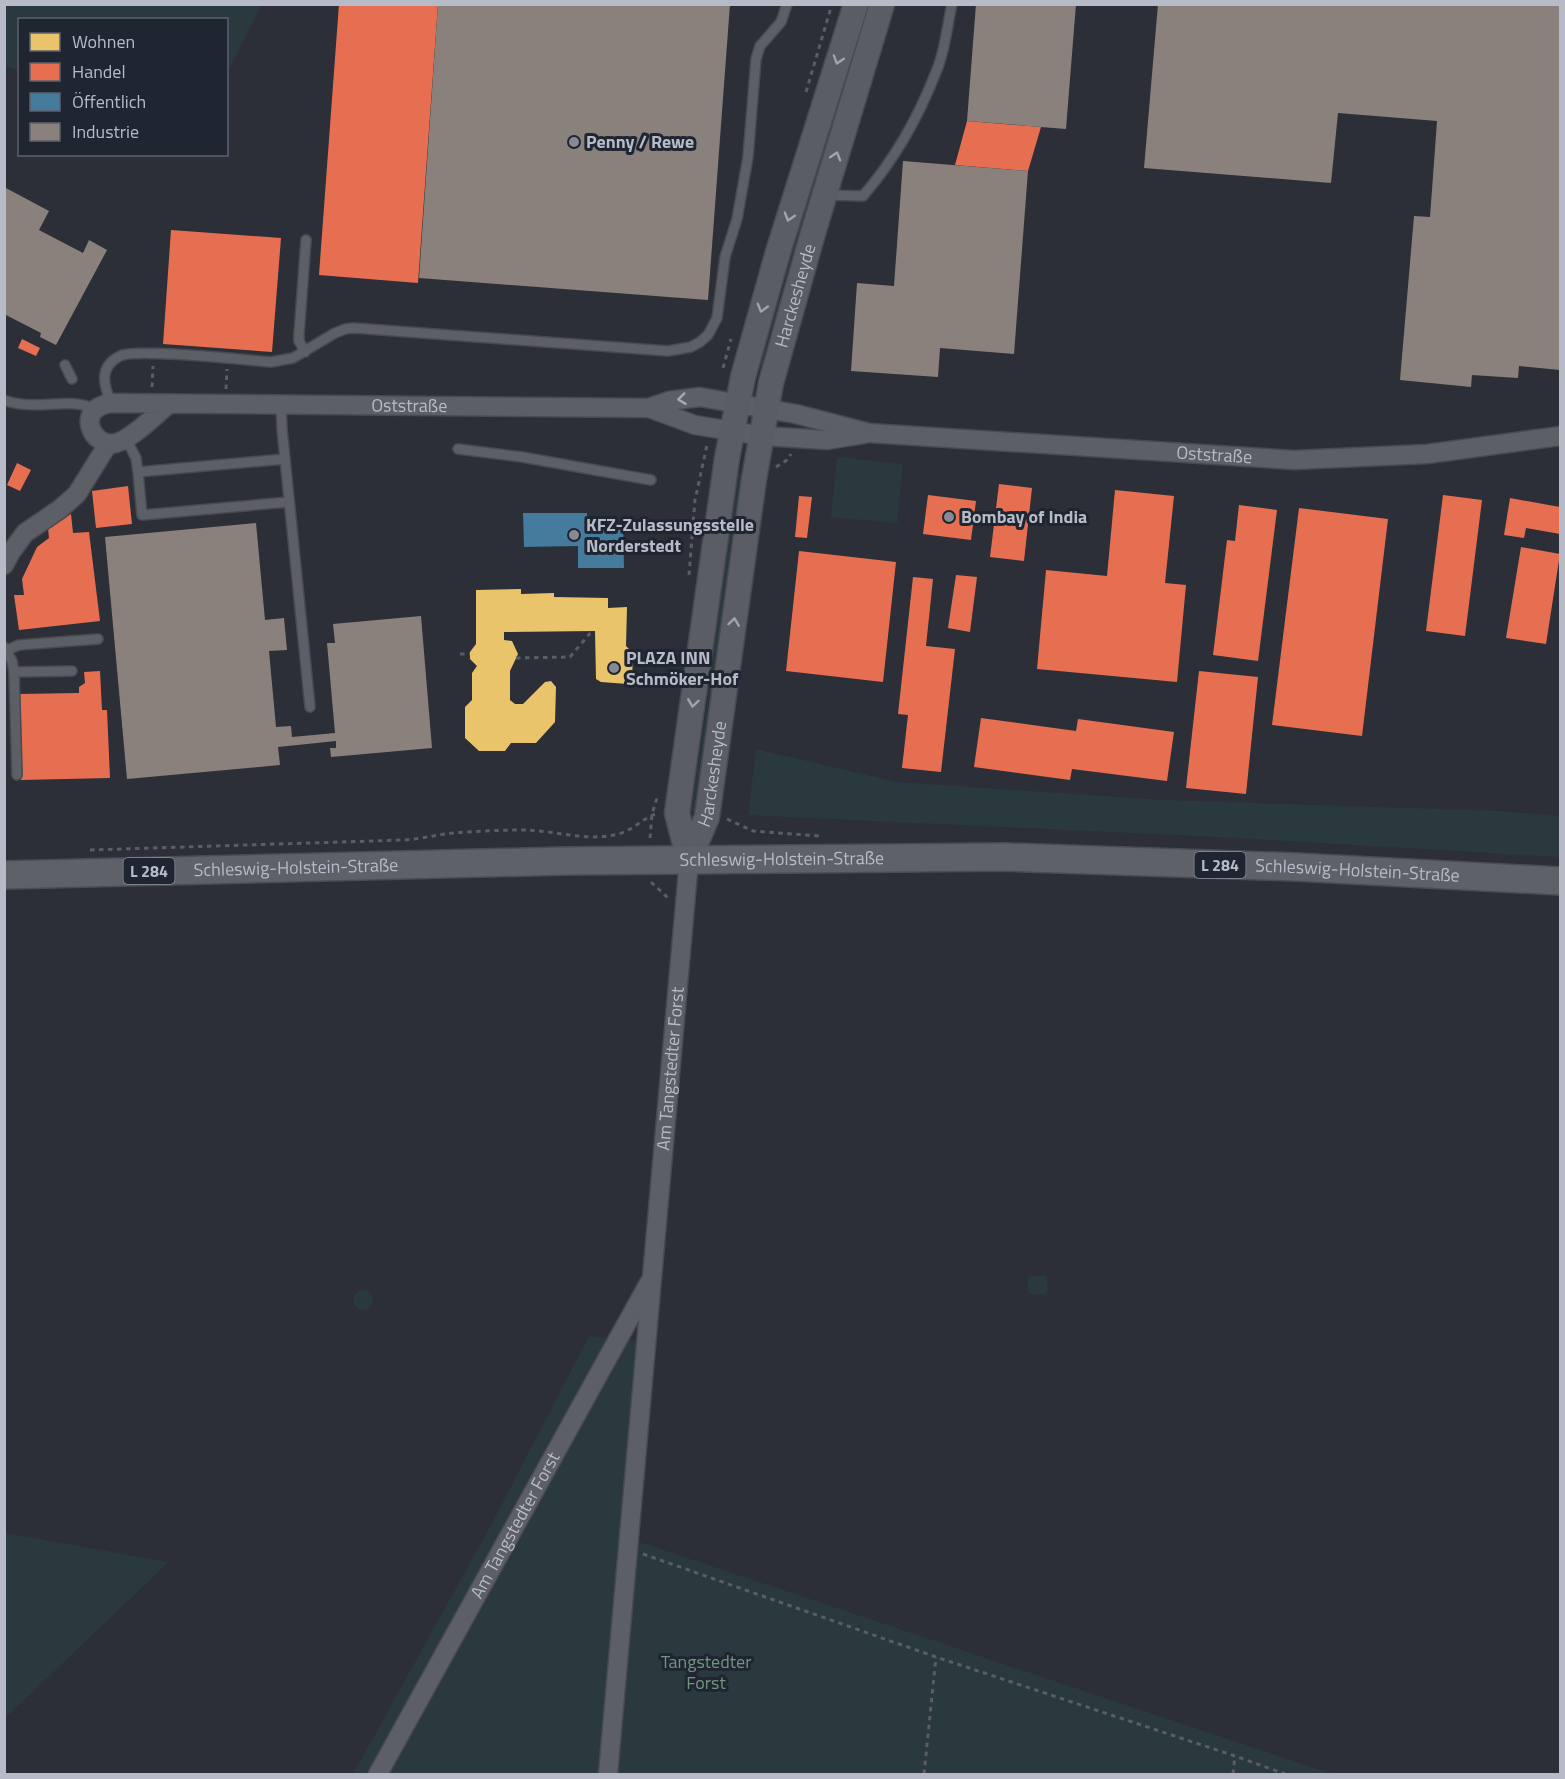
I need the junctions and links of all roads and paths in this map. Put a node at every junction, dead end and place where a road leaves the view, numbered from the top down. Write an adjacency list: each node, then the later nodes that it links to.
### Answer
1 (787, 4): 7 (lane)
2 (856, 4): 14 (main road, Harckesheyde, one-way to 14)
3 (882, 4): 5 (main road, Harckesheyde, one-way to 3)
4 (952, 4): 5 (lane)
5 (824, 195): 19 (main road, Harckesheyde)
6 (306, 240): 7 (lane)
7 (305, 352): 9 (lane)
8 (154, 354): 9 (lane); 15 (path); 17 (lane)
9 (228, 359): 13 (path)
10 (65, 365): 11 (lane)
11 (72, 379)
12 (4, 400): 17 (lane)
13 (225, 403): 15 (street, Oststraße); 16 (street, Oststraße)
14 (738, 403): 18 (street, Oststraße, one-way to 18); 19 (street, Oststraße); 20 (main road, Harckesheyde)
15 (160, 404): 17 (street, Oststraße); 24 (street)
16 (281, 405): 18 (street, Oststraße); 28 (lane)
17 (103, 406): 25 (street)
18 (649, 408): 20 (street, Oststraße)
19 (767, 408): 21 (street, Oststraße); 22 (main road, Harckesheyde)
20 (733, 431): 22 (street, Oststraße); 46 (main road, Harckesheyde, one-way to 46)
21 (869, 433): 22 (street, Oststraße); 23 (street, Oststraße)
22 (762, 436): 46 (main road, Harckesheyde, one-way to 22)
23 (1560, 436)
24 (126, 439): 25 (street); 30 (lane)
25 (108, 444): 33 (street)
26 (458, 449): 31 (lane)
27 (792, 452): 29 (path)
28 (285, 459): 30 (lane); 32 (lane)
29 (772, 466)
30 (138, 472): 32 (lane)
31 (651, 480)
32 (289, 502): 42 (lane)
33 (4, 565)
34 (592, 631): 39 (path)
35 (98, 639): 36 (lane)
36 (6, 648): 41 (lane)
37 (460, 654): 38 (path)
38 (470, 654)
39 (516, 658)
40 (72, 671): 41 (lane)
41 (14, 672): 43 (lane)
42 (310, 707)
43 (17, 776)
44 (650, 836): 45 (path)
45 (87, 850)
46 (689, 860): 47 (main road, Schleswig-Holstein-Straße / L 284); 49 (main road, Schleswig-Holstein-Straße / L 284); 50 (street, Am Tangstedter Forst)
47 (4, 875)
48 (648, 880): 50 (path)
49 (1560, 881)
50 (683, 925): 51 (street, Am Tangstedter Forst)
51 (653, 1276): 52 (street, Am Tangstedter Forst); 55 (street, Am Tangstedter Forst)
52 (628, 1549): 53 (path); 56 (street, Am Tangstedter Forst)
53 (936, 1656): 54 (path); 57 (path)
54 (1235, 1756): 58 (path); 59 (path)
55 (378, 1774)
56 (608, 1774)
57 (924, 1774)
58 (1233, 1774)
59 (1285, 1774)

